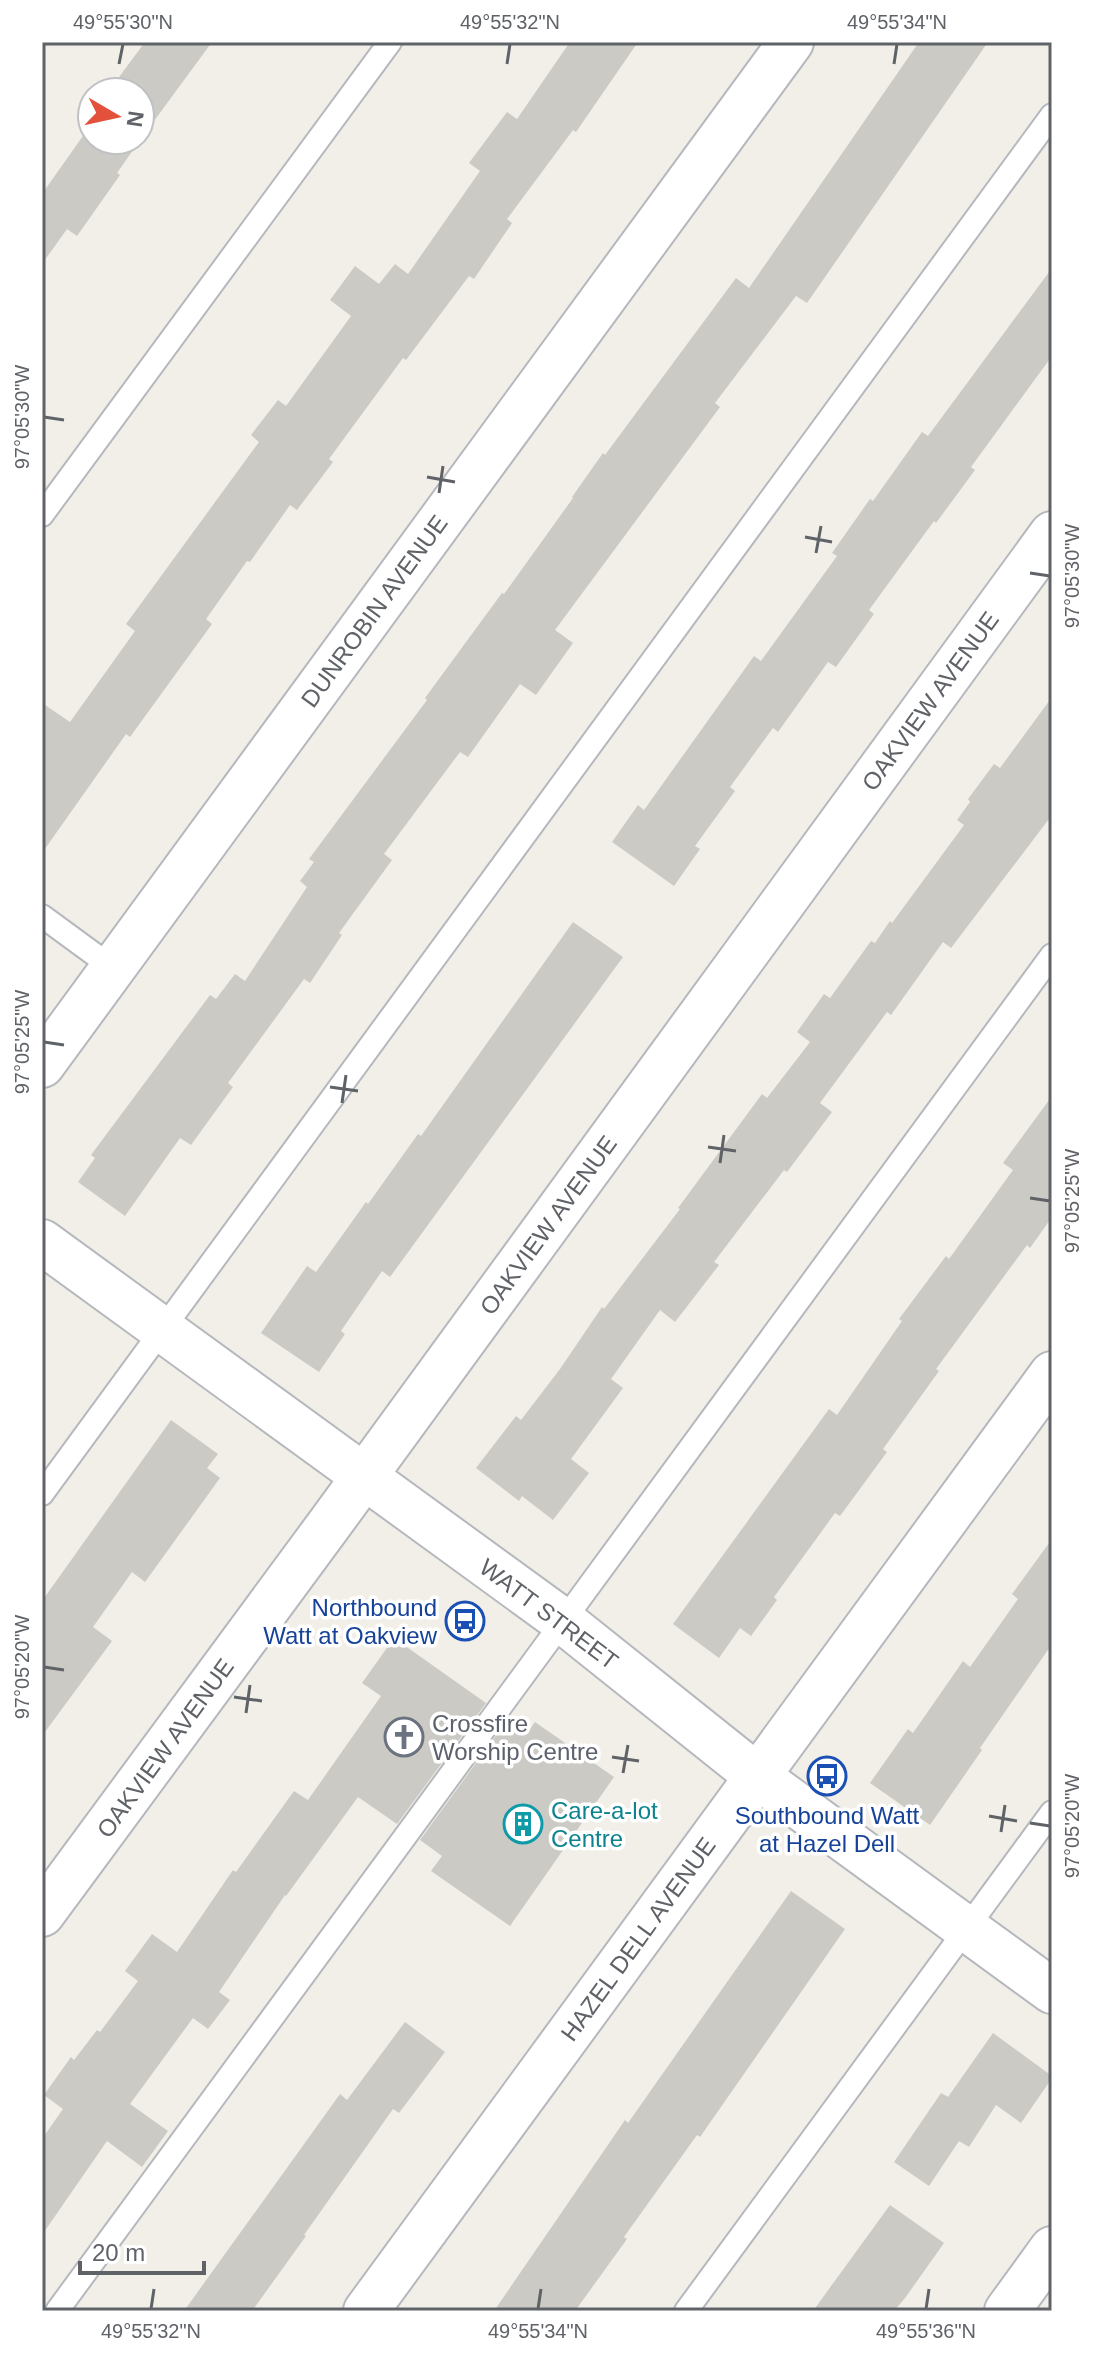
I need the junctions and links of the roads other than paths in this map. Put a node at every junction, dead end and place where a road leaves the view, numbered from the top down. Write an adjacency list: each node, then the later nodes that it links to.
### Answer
1 (390, 42): 4 (lane)
2 (791, 42): 8 (street, DUNROBIN AVENUE)
3 (1052, 115): 11 (lane)
4 (42, 515)
5 (1052, 534): 13 (street, OAKVIEW AVENUE)
6 (42, 916): 8 (lane)
7 (1052, 955): 15 (lane)
8 (113, 968): 9 (street, DUNROBIN AVENUE)
9 (42, 1065)
10 (42, 1242): 11 (street, WATT STREET)
11 (162, 1330): 13 (street, WATT STREET); 14 (lane)
12 (1052, 1374): 16 (street, HAZEL DELL AVENUE)
13 (364, 1477): 15 (street, WATT STREET); 18 (street, OAKVIEW AVENUE)
14 (42, 1494)
15 (563, 1621): 16 (street, WATT STREET); 22 (lane)
16 (757, 1776): 19 (street, WATT STREET); 23 (street, HAZEL DELL AVENUE)
17 (1052, 1812): 19 (lane)
18 (42, 1914)
19 (967, 1928): 20 (street, WATT STREET); 24 (lane)
20 (1052, 1991)
21 (1052, 2249): 25 (street)
22 (57, 2311)
23 (366, 2311)
24 (686, 2311)
25 (1007, 2311)

